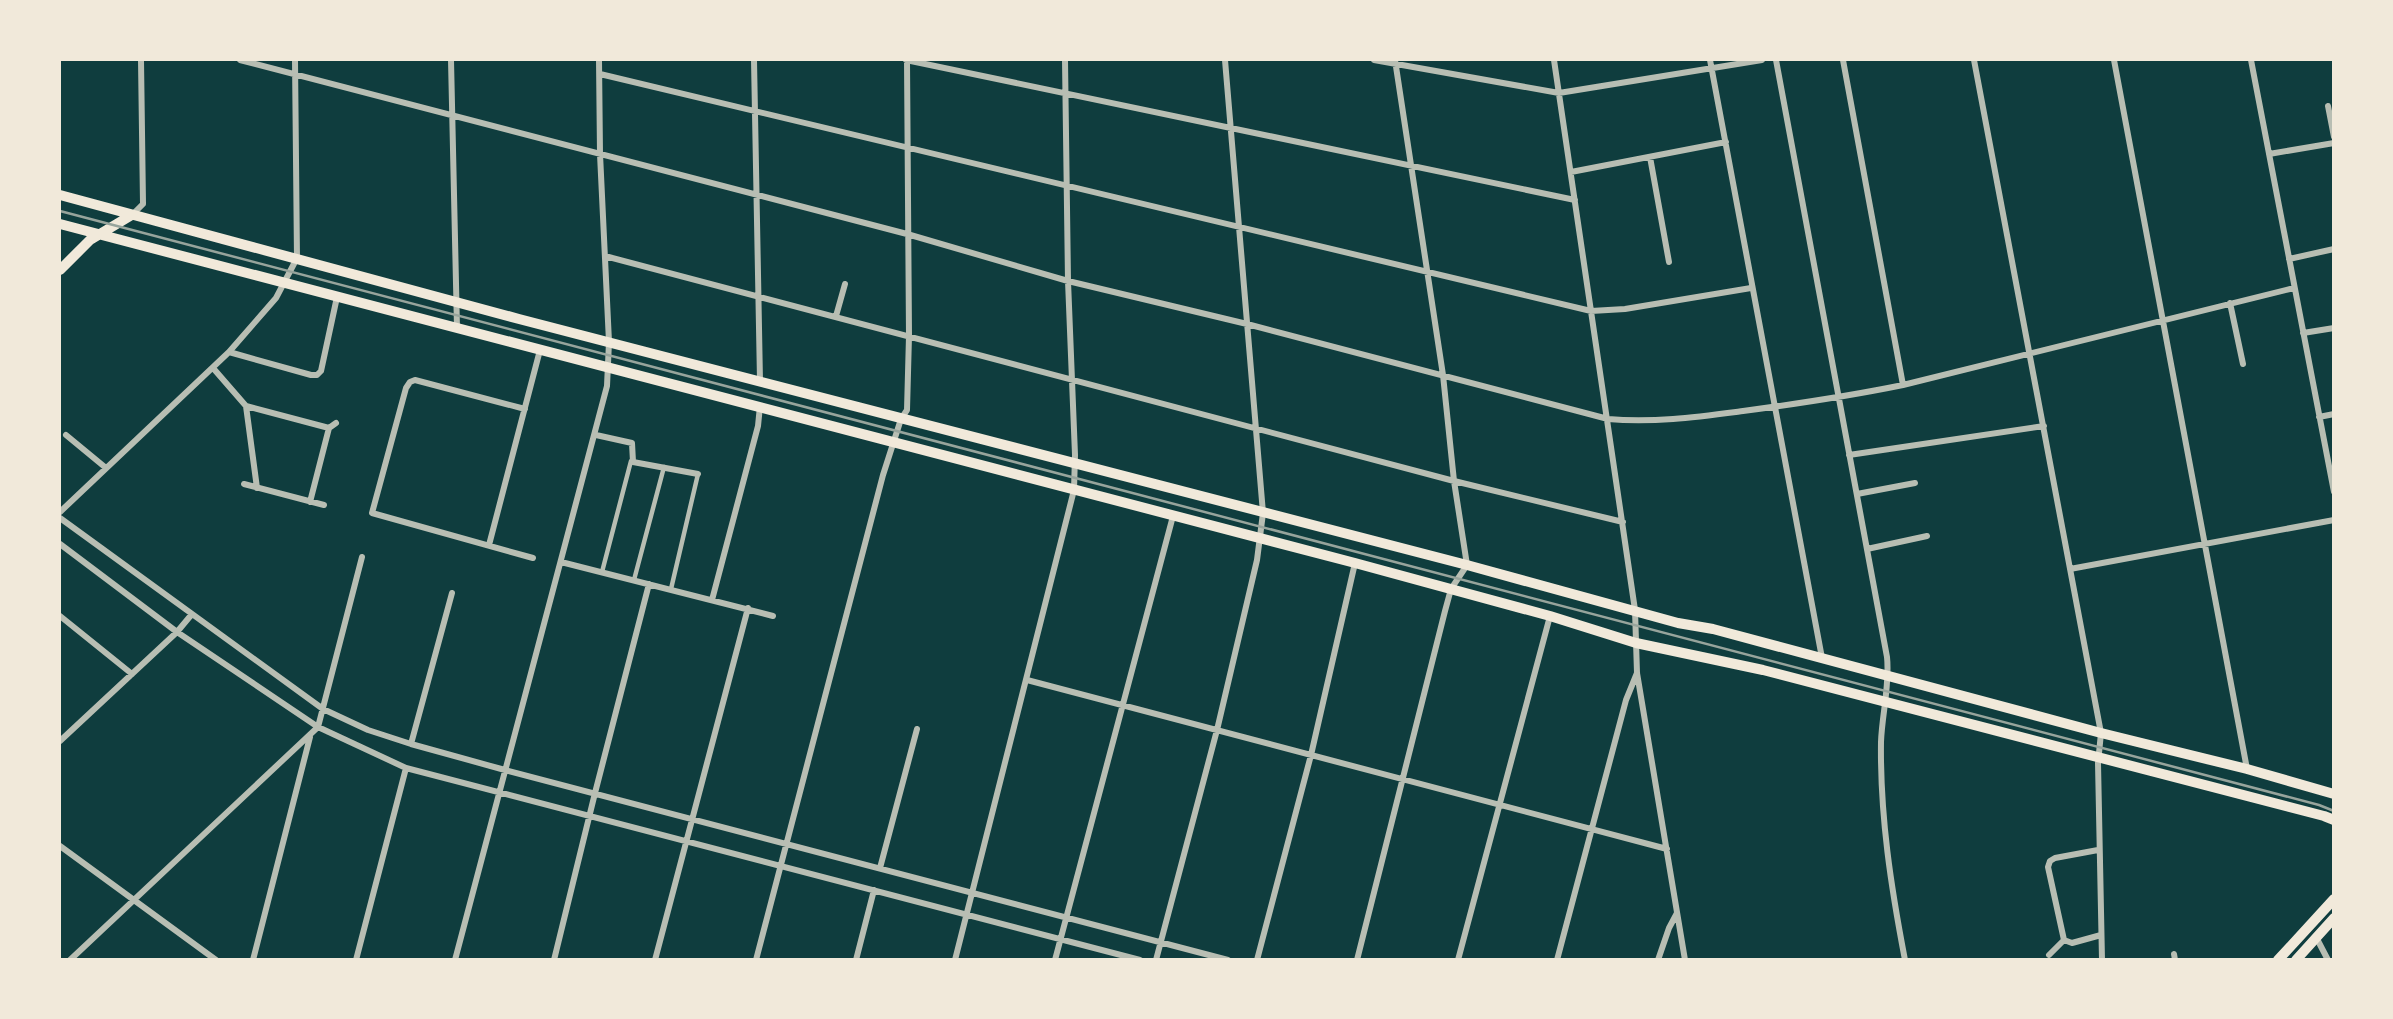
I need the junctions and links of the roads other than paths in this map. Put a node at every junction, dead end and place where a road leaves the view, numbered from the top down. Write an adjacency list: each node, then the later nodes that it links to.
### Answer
1 (141, 60): 42 (street)
2 (240, 60): 21 (street)
3 (295, 60): 21 (street)
4 (451, 60): 27 (street)
5 (599, 60): 22 (street)
6 (754, 60): 26 (street)
7 (905, 60): 24 (street); 32 (street)
8 (1065, 60): 24 (street)
9 (1225, 60): 28 (street)
10 (1374, 60): 19 (street)
11 (1554, 60): 23 (street)
12 (1710, 60): 20 (street)
13 (1762, 60): 20 (street)
14 (1776, 60): 82 (street)
15 (1843, 60): 81 (street)
16 (1974, 60): 74 (street)
17 (2114, 60): 65 (street)
18 (2251, 60): 34 (street)
19 (1395, 62): 23 (street); 36 (street)
20 (1712, 69): 23 (street); 30 (street)
21 (296, 75): 27 (street); 49 (street)
22 (600, 75): 26 (street); 33 (street)
23 (1559, 93): 37 (street)
24 (1065, 94): 28 (street); 38 (street)
25 (2328, 106): 29 (street)
26 (754, 111): 32 (street); 40 (street)
27 (452, 115): 33 (street); 61 (street)
28 (1230, 129): 36 (street); 44 (street)
29 (2333, 137)
30 (1726, 142): 35 (street); 57 (street)
31 (2333, 142): 34 (street)
32 (907, 148): 38 (street); 45 (street)
33 (600, 154): 40 (street); 48 (street)
34 (2269, 154): 50 (street)
35 (1650, 157): 37 (street); 51 (street)
36 (1411, 167): 41 (street); 53 (street)
37 (1571, 172): 41 (street)
38 (1067, 186): 44 (street); 54 (street)
39 (60, 195): 42 (main road)
40 (755, 195): 45 (street); 59 (street)
41 (1575, 200): 63 (street)
42 (130, 216): 46 (main road); 49 (main road)
43 (60, 224): 46 (main road)
44 (1239, 228): 53 (street); 66 (street)
45 (906, 234): 54 (street); 70 (street)
46 (97, 235): 52 (main road); 55 (main road)
47 (2333, 249): 50 (street)
48 (605, 256): 59 (street); 71 (street)
49 (297, 258): 55 (street); 61 (main road)
50 (2289, 259): 58 (street)
51 (1670, 262)
52 (60, 270)
53 (1427, 272): 63 (street); 78 (street)
54 (1068, 281): 66 (street); 79 (street)
55 (283, 283): 60 (main road); 73 (street)
56 (845, 284): 64 (street)
57 (1751, 288): 63 (street); 85 (street)
58 (2294, 288): 62 (street); 69 (street)
59 (757, 296): 64 (street); 80 (street)
60 (337, 297): 67 (main road); 73 (street)
61 (456, 302): 67 (street); 71 (main road)
62 (2230, 303): 65 (street); 75 (street)
63 (1591, 311): 90 (street)
64 (836, 316): 70 (street)
65 (2162, 320): 74 (street); 123 (street)
66 (1247, 324): 78 (street); 92 (street)
67 (457, 328): 72 (main road)
68 (2333, 328): 69 (street)
69 (2303, 333): 88 (street)
70 (909, 336): 79 (street); 89 (street)
71 (609, 342): 76 (street); 80 (main road)
72 (540, 350): 76 (main road); 86 (street)
73 (229, 352): 77 (street)
74 (2029, 353): 81 (street); 93 (street)
75 (2244, 364)
76 (609, 367): 84 (main road); 96 (street)
77 (213, 368): 83 (street); 102 (street)
78 (1443, 375): 90 (street); 104 (street)
79 (1072, 378): 92 (street); 100 (street)
80 (760, 381): 89 (main road)
81 (1903, 385): 82 (street)
82 (1839, 398): 85 (street); 98 (street)
83 (246, 406): 94 (street); 107 (street)
84 (760, 406): 97 (main road); 137 (street)
85 (1775, 407): 90 (street); 146 (street)
86 (525, 408): 122 (street); 122 (street)
87 (2333, 414): 88 (street)
88 (2319, 417): 109 (street)
89 (901, 418): 97 (street); 100 (main road)
90 (1608, 419): 118 (street)
91 (336, 423): 94 (street)
92 (1255, 426): 104 (street); 114 (street)
93 (2044, 426): 98 (street); 130 (street)
94 (329, 428): 111 (street)
95 (66, 435): 102 (street)
96 (596, 435): 99 (street); 127 (street)
97 (893, 442): 108 (main road); 176 (street)
98 (1849, 455): 110 (street)
99 (631, 461): 101 (street); 131 (street)
100 (1075, 463): 108 (street); 114 (main road)
101 (664, 467): 103 (street); 132 (street)
102 (106, 468): 113 (street)
103 (698, 474): 134 (street)
104 (1454, 481): 118 (street); 129 (street)
105 (1915, 483): 110 (street)
106 (244, 484): 107 (street)
107 (257, 488): 111 (street)
108 (1074, 491): 115 (main road); 150 (street)
109 (2333, 492)
110 (1857, 494): 124 (street)
111 (310, 502): 112 (street)
112 (324, 505)
113 (60, 512)
114 (1263, 513): 120 (street); 129 (main road)
115 (1173, 516): 120 (main road); 152 (street)
116 (60, 518): 140 (street)
117 (2333, 520): 123 (street)
118 (1623, 522): 139 (street)
119 (1927, 536): 124 (street)
120 (1260, 539): 128 (main road); 156 (street)
121 (60, 544): 144 (street)
122 (489, 545): 126 (street)
123 (2206, 545): 130 (street); 164 (street)
124 (1867, 549): 149 (street)
125 (362, 557): 153 (street)
126 (533, 558)
127 (561, 562): 131 (street); 165 (street)
128 (1355, 563): 135 (main road); 161 (street)
129 (1467, 565): 135 (street); 139 (main road)
130 (2070, 569): 157 (street)
131 (602, 572): 132 (street)
132 (634, 580): 133 (street)
133 (649, 584): 134 (street); 168 (street)
134 (671, 589): 137 (street)
135 (1451, 589): 143 (main road); 166 (street)
136 (452, 593): 160 (street)
137 (712, 600): 138 (street)
138 (748, 608): 141 (street); 172 (street)
139 (1635, 610): 145 (street); 146 (main road)
140 (192, 614): 144 (street); 153 (street)
141 (773, 615)
142 (60, 616): 148 (street)
143 (1550, 616): 145 (main road); 170 (street)
144 (177, 632): 148 (street); 154 (street)
145 (1636, 643): 147 (street); 151 (main road)
146 (1822, 658): 149 (main road)
147 (1637, 673): 174 (street); 178 (street)
148 (132, 674): 159 (street)
149 (1888, 677): 151 (street); 157 (main road)
150 (1027, 680): 152 (street); 183 (street)
151 (1885, 703): 162 (main road); 216 (street)
152 (1123, 705): 156 (street); 188 (street)
153 (323, 709): 154 (street); 160 (street)
154 (318, 727): 158 (street); 163 (street)
155 (917, 729): 181 (street)
156 (1217, 730): 161 (street); 194 (street)
157 (2101, 733): 162 (street); 164 (main road)
158 (310, 735): 184 (street); 198 (street)
159 (60, 741)
160 (411, 744): 165 (street)
161 (1311, 755): 166 (street); 210 (street)
162 (2098, 757): 173 (main road); 179 (street)
163 (407, 768): 167 (street); 199 (street)
164 (2247, 769): 169 (main road)
165 (505, 770): 167 (street); 168 (street)
166 (1404, 779): 170 (street); 211 (street)
167 (499, 792): 171 (street); 200 (street)
168 (595, 793): 171 (street); 172 (street)
169 (2333, 794)
170 (1500, 804): 174 (street); 212 (street)
171 (589, 816): 175 (street); 201 (street)
172 (692, 819): 175 (street); 176 (street)
173 (2333, 820)
174 (1592, 829): 178 (street); 213 (street)
175 (687, 841): 180 (street); 202 (street)
176 (787, 844): 180 (street); 181 (street)
177 (60, 846): 184 (street)
178 (1667, 849): 186 (street)
179 (2098, 850): 190 (street); 193 (street)
180 (781, 866): 182 (street); 203 (street)
181 (880, 868): 183 (street)
182 (874, 890): 187 (street); 204 (street)
183 (972, 892): 187 (street); 188 (street)
184 (134, 900): 196 (street); 197 (street)
185 (2333, 900): 218 (main road)
186 (1678, 912): 214 (street); 215 (street)
187 (967, 914): 192 (street); 205 (street)
188 (1067, 917): 192 (street); 194 (street)
189 (2333, 918): 191 (main road)
190 (2101, 935): 193 (street); 217 (street)
191 (2316, 937): 219 (main road); 220 (street)
192 (1061, 939): 206 (street); 207 (street)
193 (2064, 940): 195 (street)
194 (1161, 942): 208 (street); 209 (street)
195 (2049, 955)
196 (70, 960)
197 (216, 960)
198 (253, 960)
199 (356, 960)
200 (455, 960)
201 (554, 960)
202 (655, 960)
203 (756, 960)
204 (856, 960)
205 (955, 960)
206 (1055, 960)
207 (1140, 960)
208 (1156, 960)
209 (1228, 960)
210 (1257, 960)
211 (1357, 960)
212 (1458, 960)
213 (1557, 960)
214 (1657, 960)
215 (1685, 960)
216 (1905, 960)
217 (2102, 960)
218 (2278, 960)
219 (2296, 960)
220 (2328, 960)

